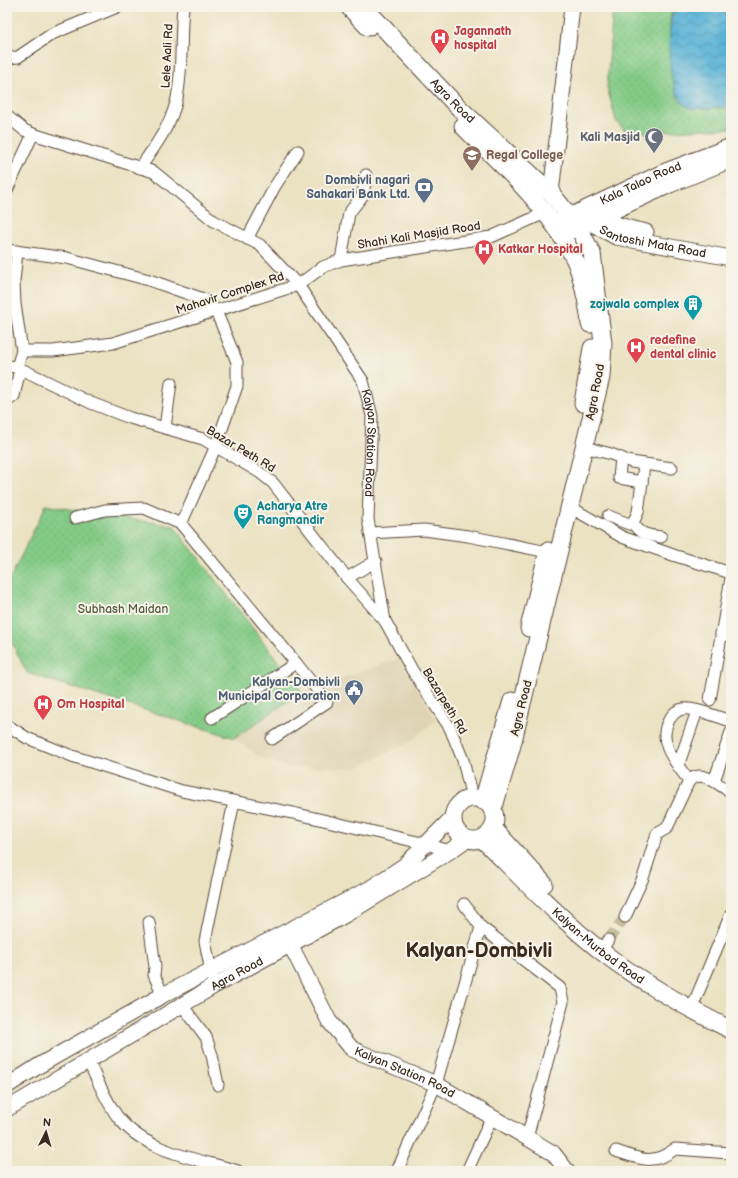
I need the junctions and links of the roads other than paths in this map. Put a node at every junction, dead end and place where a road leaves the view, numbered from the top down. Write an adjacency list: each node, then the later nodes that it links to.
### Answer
1 (117, 7): 6 (street)
2 (183, 7): 12 (street, Lele Aali Rd)
3 (349, 7): 18 (main road, Agra Road)
4 (364, 7): 16 (main road, Agra Road)
5 (572, 7): 16 (main road)
6 (7, 58)
7 (7, 116): 8 (street, Mahavir Complex Rd)
8 (33, 134): 12 (street, Mahavir Complex Rd); 15 (street)
9 (731, 146): 14 (main road, Kala Talao Road)
10 (298, 152): 19 (street)
11 (731, 160): 14 (main road, Kala Talao Road)
12 (140, 168): 19 (street, Mahavir Complex Rd)
13 (366, 175): 23 (street)
14 (666, 178): 17 (main road, Kala Talao Road)
15 (7, 190)
16 (552, 193): 17 (main road, Agra Road)
17 (586, 217): 18 (main road, Kala Talao Road); 21 (main road, Santoshi Mata Road); 22 (main road, Santoshi Mata Road); 32 (main road, Agra Road)
18 (552, 224): 23 (street, Shahi Kali Masjid Road); 44 (main road, Agra Road)
19 (247, 239): 24 (street, Mahavir Complex Rd)
20 (12, 250): 25 (street); 26 (street)
21 (731, 250)
22 (731, 258)
23 (341, 260): 24 (street, Shahi Kali Masjid Road)
24 (298, 285): 25 (street, Mahavir Complex Rd); 42 (street, Kalyan Station Road)
25 (216, 311): 26 (street, Mahavir Complex Rd); 31 (street)
26 (22, 350): 27 (street)
27 (15, 368): 29 (street); 30 (street, Bazar Peth Rd)
28 (171, 383): 30 (street)
29 (7, 401)
30 (165, 428): 31 (street, Bazar Peth Rd)
31 (216, 446): 41 (street); 47 (street, Bazar Peth Rd)
32 (584, 447): 33 (street); 37 (main road, Agra Road)
33 (621, 458): 34 (street); 36 (street)
34 (644, 464): 35 (street); 36 (street)
35 (672, 468)
36 (642, 482): 40 (street)
37 (570, 508): 46 (street); 64 (main road, Agra Road)
38 (608, 516): 40 (street)
39 (75, 518): 41 (street)
40 (633, 523): 43 (street)
41 (181, 524): 51 (street)
42 (370, 533): 44 (street); 45 (street, Kalyan Station Road)
43 (661, 537)
44 (548, 552): 64 (main road, Agra Road)
45 (376, 561): 47 (street); 49 (street, Kalyan Station Road)
46 (731, 573)
47 (347, 578): 49 (street, Bazar Peth Rd)
48 (731, 578): 50 (street)
49 (385, 621): 64 (street, Bazarpeth Rd)
50 (726, 634): 52 (street)
51 (296, 663): 54 (street); 58 (street)
52 (710, 700)
53 (697, 711): 55 (street); 59 (street); 59 (street)
54 (212, 718)
55 (731, 721)
56 (7, 725): 63 (street)
57 (731, 732): 61 (street)
58 (272, 739)
59 (678, 766): 60 (street)
60 (689, 781): 61 (street); 72 (street)
61 (714, 781): 62 (street)
62 (731, 787)
63 (234, 802): 67 (street); 76 (street)
64 (482, 802): 65 (main road); 66 (main road)
65 (453, 817): 66 (main road); 67 (main road, Agra Road)
66 (481, 835): 68 (main road, Agra Road); 80 (main road, Kalyan-Murbad Road)
67 (426, 844): 68 (street); 69 (main road, Agra Road)
68 (450, 851): 69 (main road, Agra Road)
69 (409, 869): 75 (main road, Agra Road)
70 (464, 904): 74 (street)
71 (731, 914): 80 (street)
72 (625, 917)
73 (149, 922): 78 (street)
74 (481, 927): 84 (street); 89 (street)
75 (287, 939): 76 (main road, Agra Road); 77 (main road, Agra Road); 84 (main road, Kalyan Station Road)
76 (211, 970): 77 (street); 78 (main road, Agra Road)
77 (214, 986): 79 (main road, Agra Road)
78 (163, 995): 86 (main road, Agra Road)
79 (182, 1005): 83 (main road, Agra Road); 85 (street)
80 (693, 1005): 81 (main road, Kalyan-Murbad Road); 82 (main road, Kalyan-Murbad Road)
81 (731, 1020)
82 (731, 1030)
83 (88, 1062): 87 (main road, Agra Road); 92 (street)
84 (436, 1084): 88 (main road, Kalyan Station Road); 93 (street)
85 (218, 1085)
86 (7, 1086)
87 (7, 1109)
88 (492, 1117): 89 (main road, Kalyan Station Road); 94 (street)
89 (527, 1138): 95 (main road, Kalyan Station Road)
90 (616, 1151): 91 (street)
91 (731, 1154)
92 (238, 1171)
93 (397, 1171)
94 (468, 1171)
95 (567, 1171)

